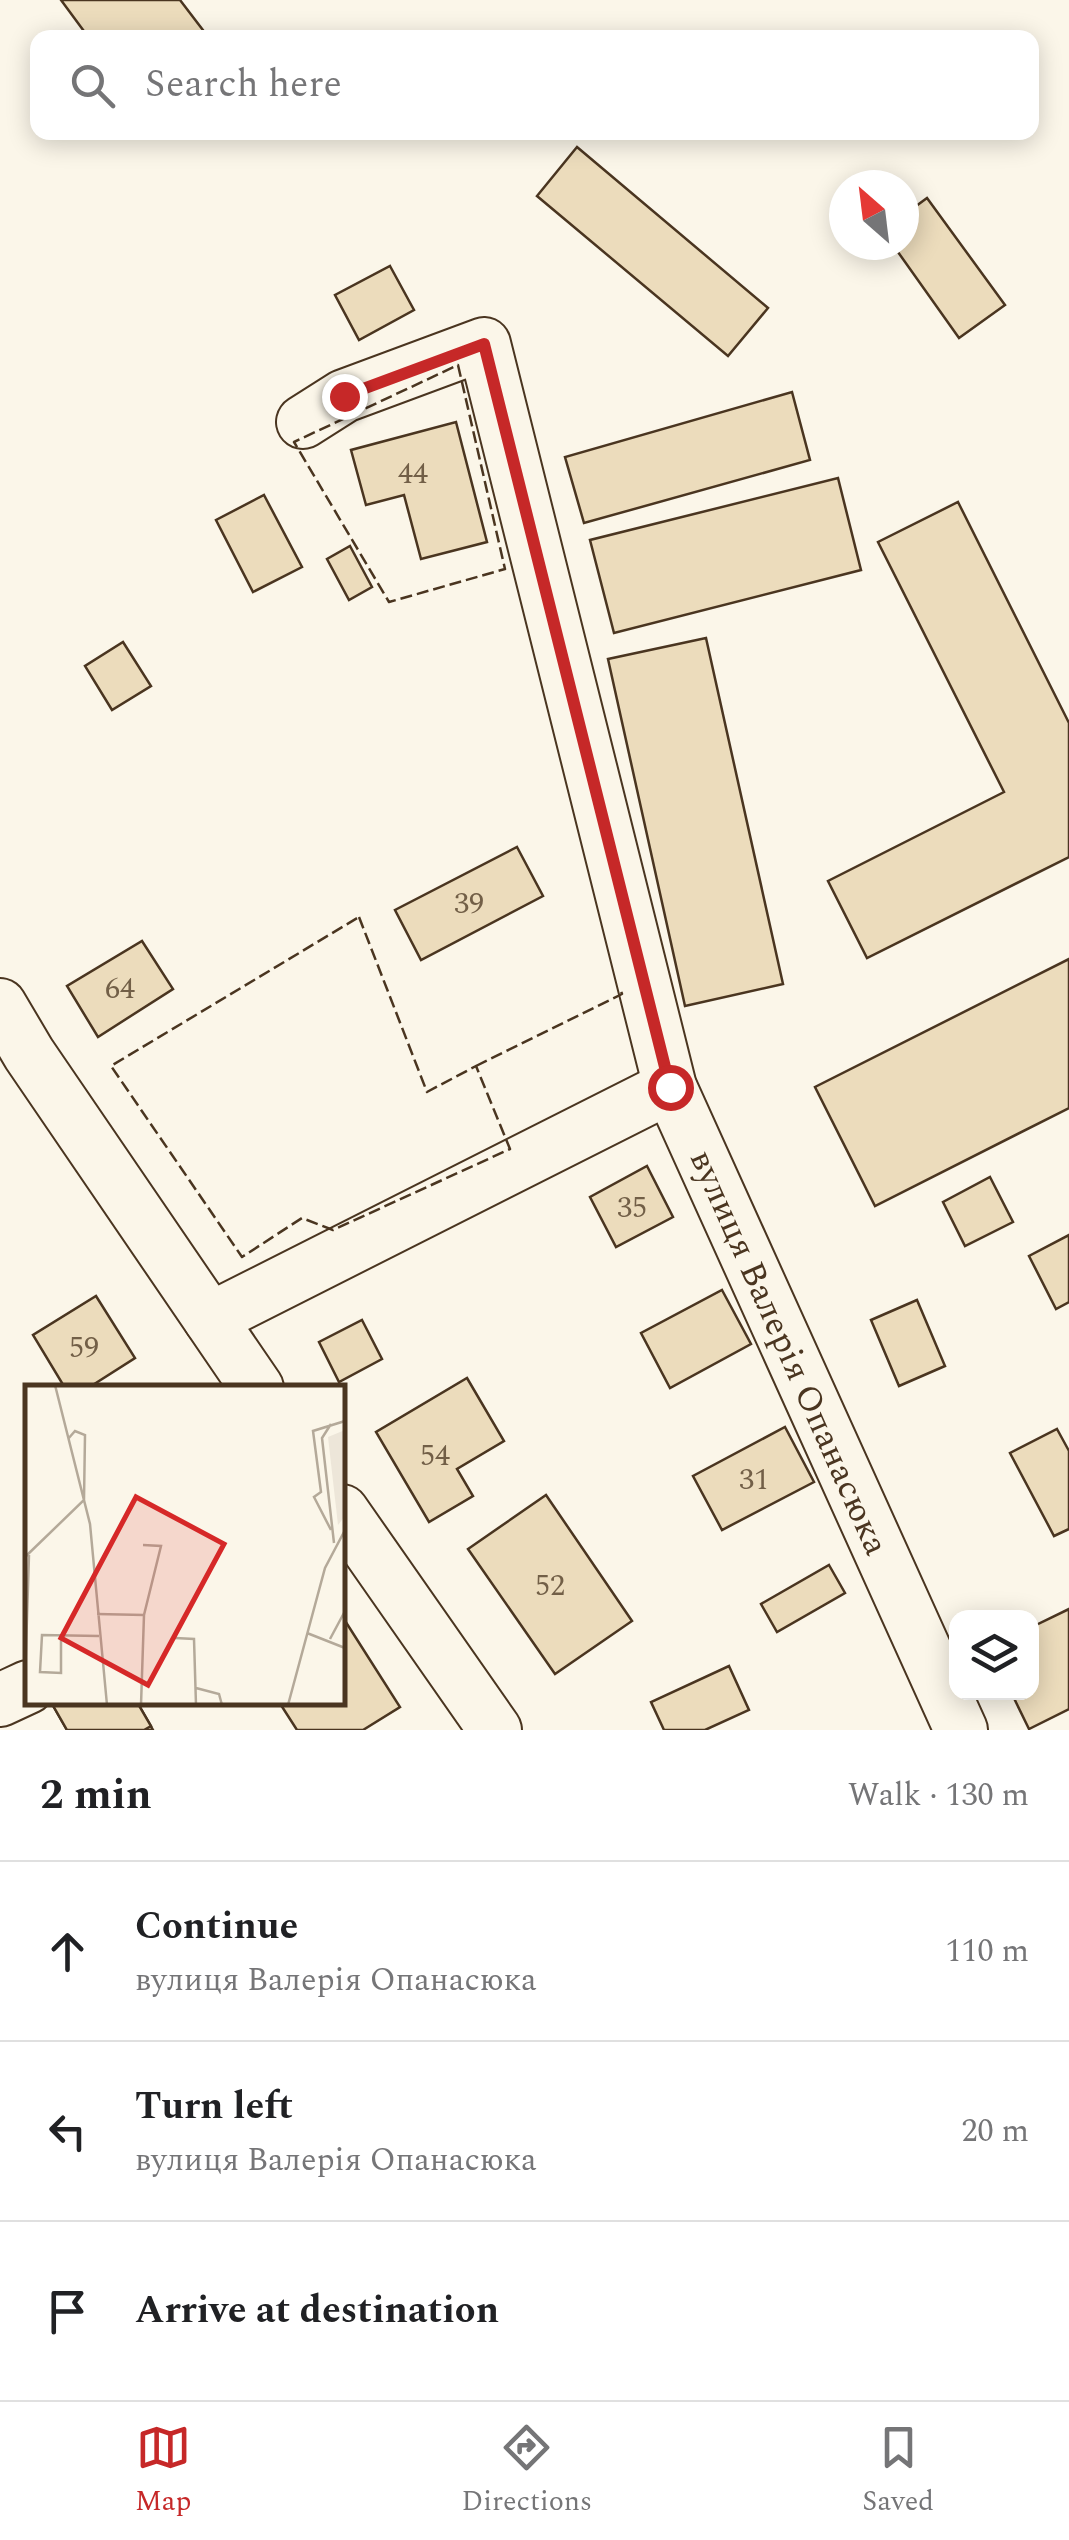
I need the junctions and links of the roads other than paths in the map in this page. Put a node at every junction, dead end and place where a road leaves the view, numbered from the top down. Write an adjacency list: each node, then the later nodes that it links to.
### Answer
1 (302, 422): 3 (street, вулиця Валерія Опанасюка)
2 (0, 1005): 4 (street)
3 (670, 1087): 4 (street); 10 (street, вулиця Валерія Опанасюка)
4 (210, 1319): 5 (street)
5 (255, 1385)
6 (345, 1517): 9 (street)
7 (25, 1688): 8 (street)
8 (0, 1700)
9 (496, 1730)
10 (961, 1730)

